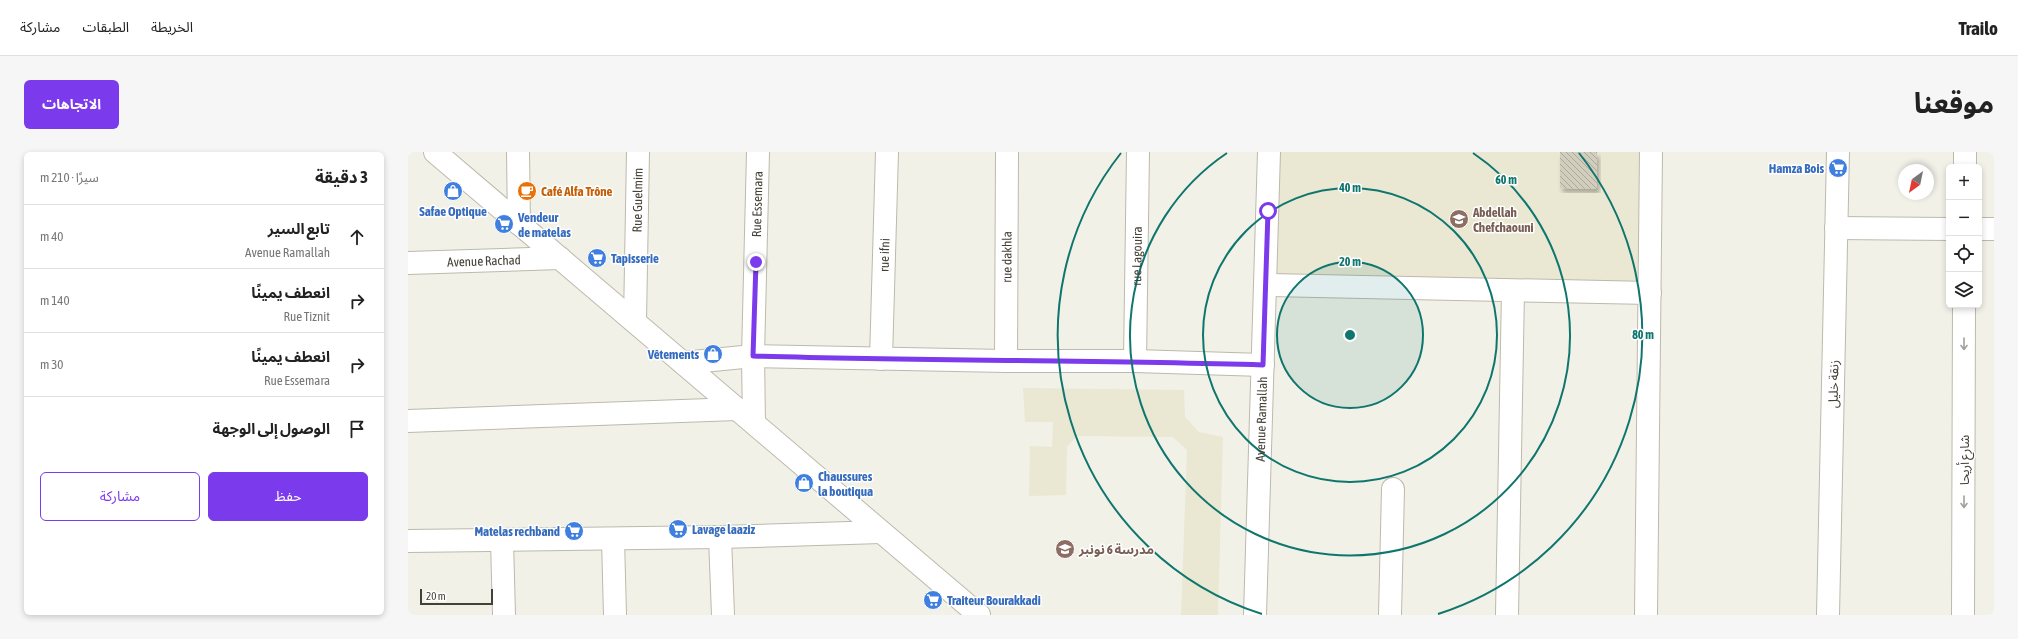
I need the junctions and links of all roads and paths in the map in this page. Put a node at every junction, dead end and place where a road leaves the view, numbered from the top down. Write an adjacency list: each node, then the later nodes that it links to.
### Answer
1 (435, 152): 13 (street)
2 (518, 152): 13 (street)
3 (638, 152): 24 (street, Rue Guelmim)
4 (758, 152): 25 (street, Rue Essemara)
5 (887, 152): 26 (street, rue ifni)
6 (1007, 152): 27 (street, rue dakhla)
7 (1138, 152): 28 (street, rue Lagouira)
8 (1269, 152): 20 (street, Avenue Ramallah)
9 (1651, 152): 22 (street)
10 (1838, 152): 14 (street, زنقة خليل)
11 (1965, 152): 12 (street)
12 (1965, 164)
13 (519, 224): 18 (street)
14 (1836, 228): 15 (street); 48 (street, زنقة خليل)
15 (1946, 229)
16 (1982, 229): 17 (street)
17 (1994, 229)
18 (560, 258): 19 (street, Avenue Rachad); 24 (street)
19 (408, 263)
20 (1266, 286): 21 (street); 30 (street, Avenue Ramallah)
21 (1513, 291): 22 (street); 46 (street)
22 (1650, 293): 47 (street)
23 (1964, 308): 49 (street, شارع أريحا, one-way to 49)
24 (635, 321): 29 (street)
25 (753, 356): 26 (street); 29 (street); 33 (street, Rue Essemara)
26 (881, 359): 27 (street)
27 (1006, 361): 28 (street)
28 (1135, 361): 30 (street)
29 (683, 363): 31 (street)
30 (1263, 365): 44 (street, Avenue Ramallah)
31 (737, 409): 32 (street); 33 (street)
32 (408, 421)
33 (754, 423): 35 (street)
34 (1393, 489): 45 (street)
35 (881, 532): 36 (street); 43 (street)
36 (720, 537): 37 (street); 42 (street)
37 (613, 539): 39 (street); 41 (street)
38 (408, 541): 39 (street)
39 (502, 541): 40 (street)
40 (504, 615)
41 (615, 615)
42 (723, 615)
43 (979, 615)
44 (1255, 615)
45 (1390, 615)
46 (1506, 615)
47 (1646, 615)
48 (1828, 615)
49 (1963, 615)

